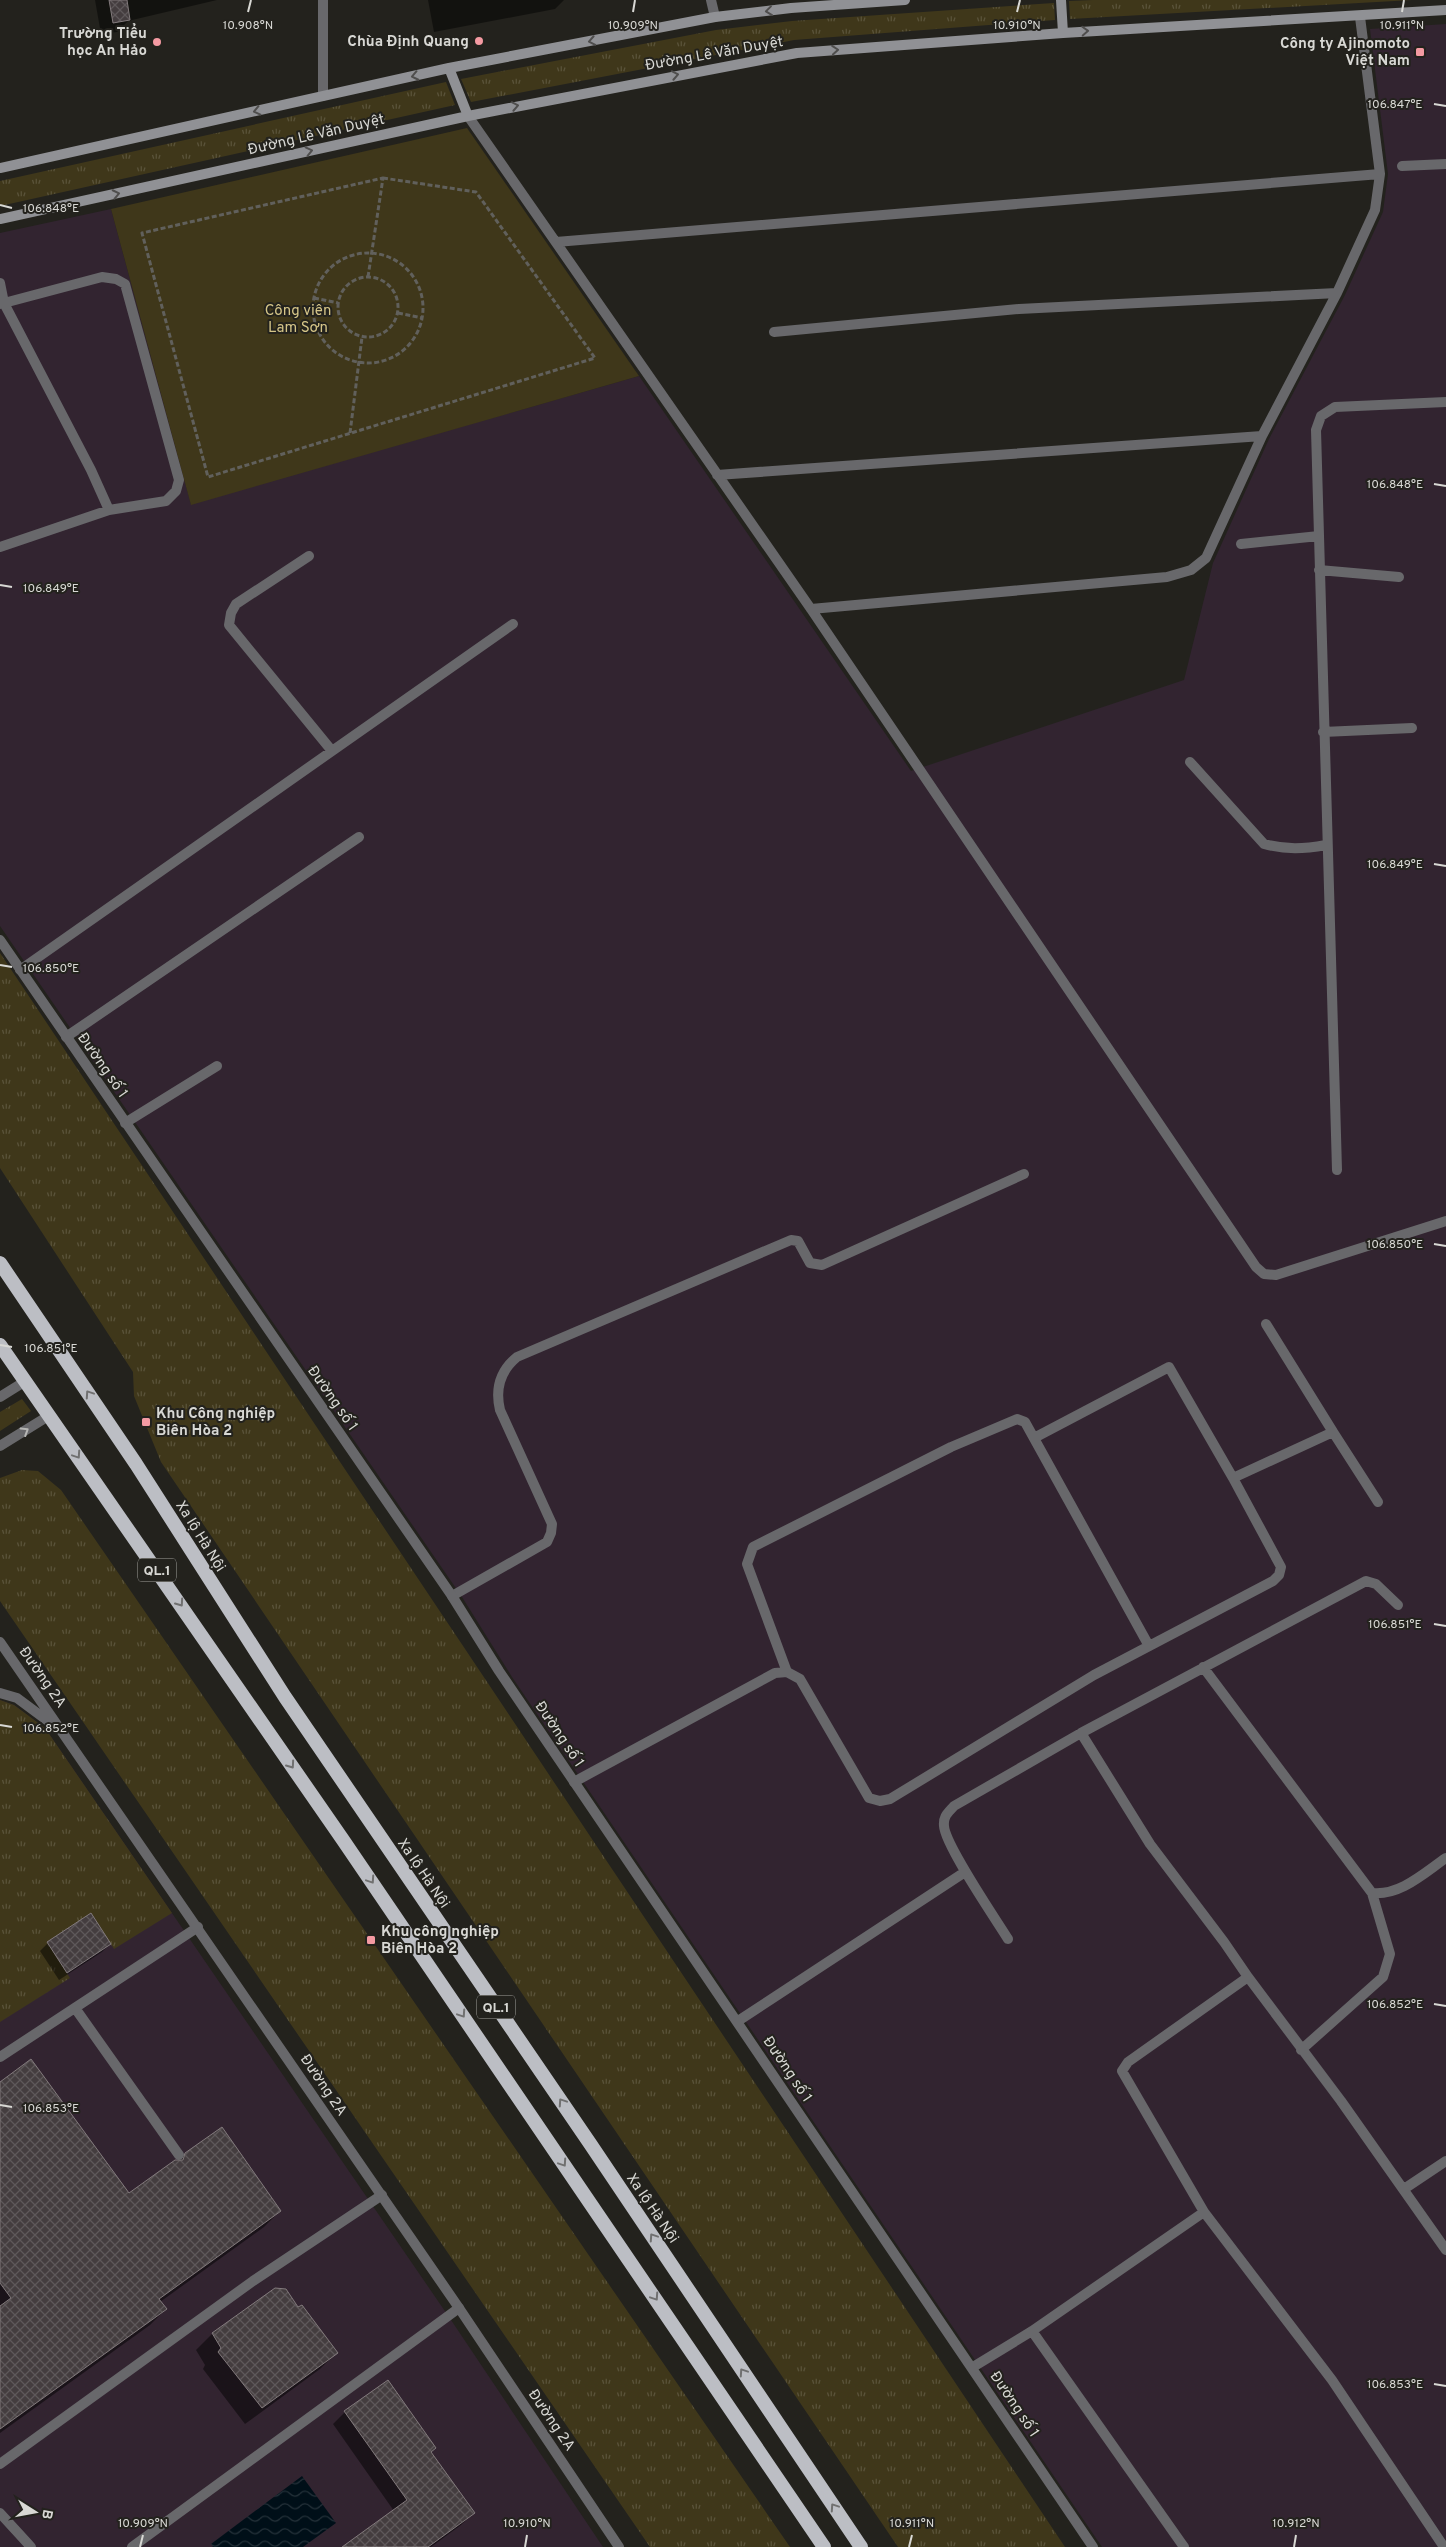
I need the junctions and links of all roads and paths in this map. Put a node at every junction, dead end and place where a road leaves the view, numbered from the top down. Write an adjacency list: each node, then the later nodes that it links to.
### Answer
1 (323, 0): 10 (street)
2 (711, 0): 6 (street)
3 (905, 0): 6 (main road, one-way to 6)
4 (1061, 0): 8 (main road)
5 (1446, 10): 7 (main road, Đường Lê Văn Duyệt)
6 (715, 17): 9 (main road, one-way to 9)
7 (1360, 17): 8 (main road, Đường Lê Văn Duyệt, one-way to 7); 15 (street)
8 (1063, 32): 11 (main road, Đường Lê Văn Duyệt, one-way to 8)
9 (449, 68): 10 (main road, one-way to 10); 11 (main road)
10 (323, 96): 14 (main road, one-way to 14)
11 (468, 116): 17 (main road, Đường Lê Văn Duyệt, one-way to 11); 18 (street)
12 (1446, 164): 13 (street)
13 (1402, 166)
14 (0, 168)
15 (1380, 174): 18 (street); 22 (street)
16 (383, 178): 19 (path); 32 (path); 32 (path)
17 (0, 219)
18 (556, 242): 34 (street)
19 (371, 253): 20 (path); 23 (path); 27 (path)
20 (368, 277): 25 (path); 26 (path)
21 (0, 283): 24 (street)
22 (1336, 293): 28 (street); 33 (street)
23 (314, 298): 25 (path); 30 (path)
24 (2, 303): 35 (street); 35 (street)
25 (338, 303): 29 (path)
26 (398, 313): 27 (path); 29 (path)
27 (422, 318): 30 (path)
28 (774, 332)
29 (362, 338): 30 (path)
30 (359, 364): 32 (path)
31 (1446, 402): 36 (street)
32 (350, 433)
33 (1262, 436): 34 (street); 42 (street)
34 (717, 474): 42 (street)
35 (109, 510): 38 (street)
36 (1319, 536): 37 (street); 40 (street)
37 (1240, 544)
38 (0, 547)
39 (308, 556): 46 (street)
40 (1319, 570): 41 (street); 45 (street)
41 (1399, 577)
42 (811, 609): 57 (street)
43 (513, 624): 46 (street)
44 (1412, 728): 45 (street)
45 (1324, 732): 49 (street)
46 (332, 751): 51 (street)
47 (1190, 762): 49 (street)
48 (359, 837): 52 (street)
49 (1326, 845): 55 (street)
50 (0, 940): 51 (street, Đường số 1)
51 (20, 970): 52 (street, Đường số 1)
52 (66, 1037): 54 (street, Đường số 1)
53 (217, 1066): 54 (street)
54 (125, 1123): 69 (street, Đường số 1)
55 (1337, 1170)
56 (1024, 1174): 69 (street)
57 (1446, 1221)
58 (0, 1263): 104 (highway, Xa lộ Hà Nội / QL.1, one-way to 58)
59 (1266, 1324): 64 (street)
60 (0, 1345): 61 (highway, QL.1)
61 (24, 1382): 62 (street); 63 (highway, QL.1)
62 (0, 1397)
63 (50, 1415): 66 (street, one-way to 63); 103 (highway, QL.1, one-way to 103)
64 (1333, 1432): 67 (street); 68 (street)
65 (1034, 1438): 67 (street); 72 (street); 74 (street)
66 (0, 1446)
67 (1233, 1478): 72 (street)
68 (1378, 1502)
69 (452, 1596): 78 (street, Đường số 1)
70 (1398, 1605): 73 (street)
71 (0, 1642): 77 (street, Đường 2A)
72 (1149, 1646): 74 (street)
73 (1203, 1667): 76 (street); 81 (street)
74 (787, 1672): 78 (street)
75 (0, 1693): 77 (street)
76 (1081, 1733): 80 (street); 84 (street)
77 (66, 1735): 82 (street, Đường 2A)
78 (574, 1782): 86 (street, Đường số 1)
79 (1446, 1858): 81 (street)
80 (966, 1872): 83 (street); 86 (street)
81 (1372, 1893): 87 (street)
82 (198, 1927): 85 (street); 92 (street, Đường 2A)
83 (1008, 1939)
84 (1248, 1977): 87 (street); 93 (street)
85 (75, 2008): 88 (street); 89 (street)
86 (738, 2021): 97 (street, Đường số 1)
87 (1301, 2050): 91 (street)
88 (0, 2058)
89 (180, 2155)
90 (1446, 2160): 91 (street)
91 (1404, 2189): 94 (street)
92 (382, 2196): 95 (street, Đường 2A); 98 (street)
93 (1204, 2212): 96 (street); 107 (street)
94 (1446, 2250)
95 (459, 2308): 101 (street); 102 (street, Đường 2A)
96 (1032, 2331): 97 (street); 106 (street)
97 (973, 2367): 105 (street, Đường số 1)
98 (0, 2464)
99 (0, 2513): 100 (street)
100 (31, 2547)
101 (132, 2547)
102 (619, 2547)
103 (824, 2547)
104 (861, 2547)
105 (1093, 2547)
106 (1184, 2547)
107 (1444, 2547)

